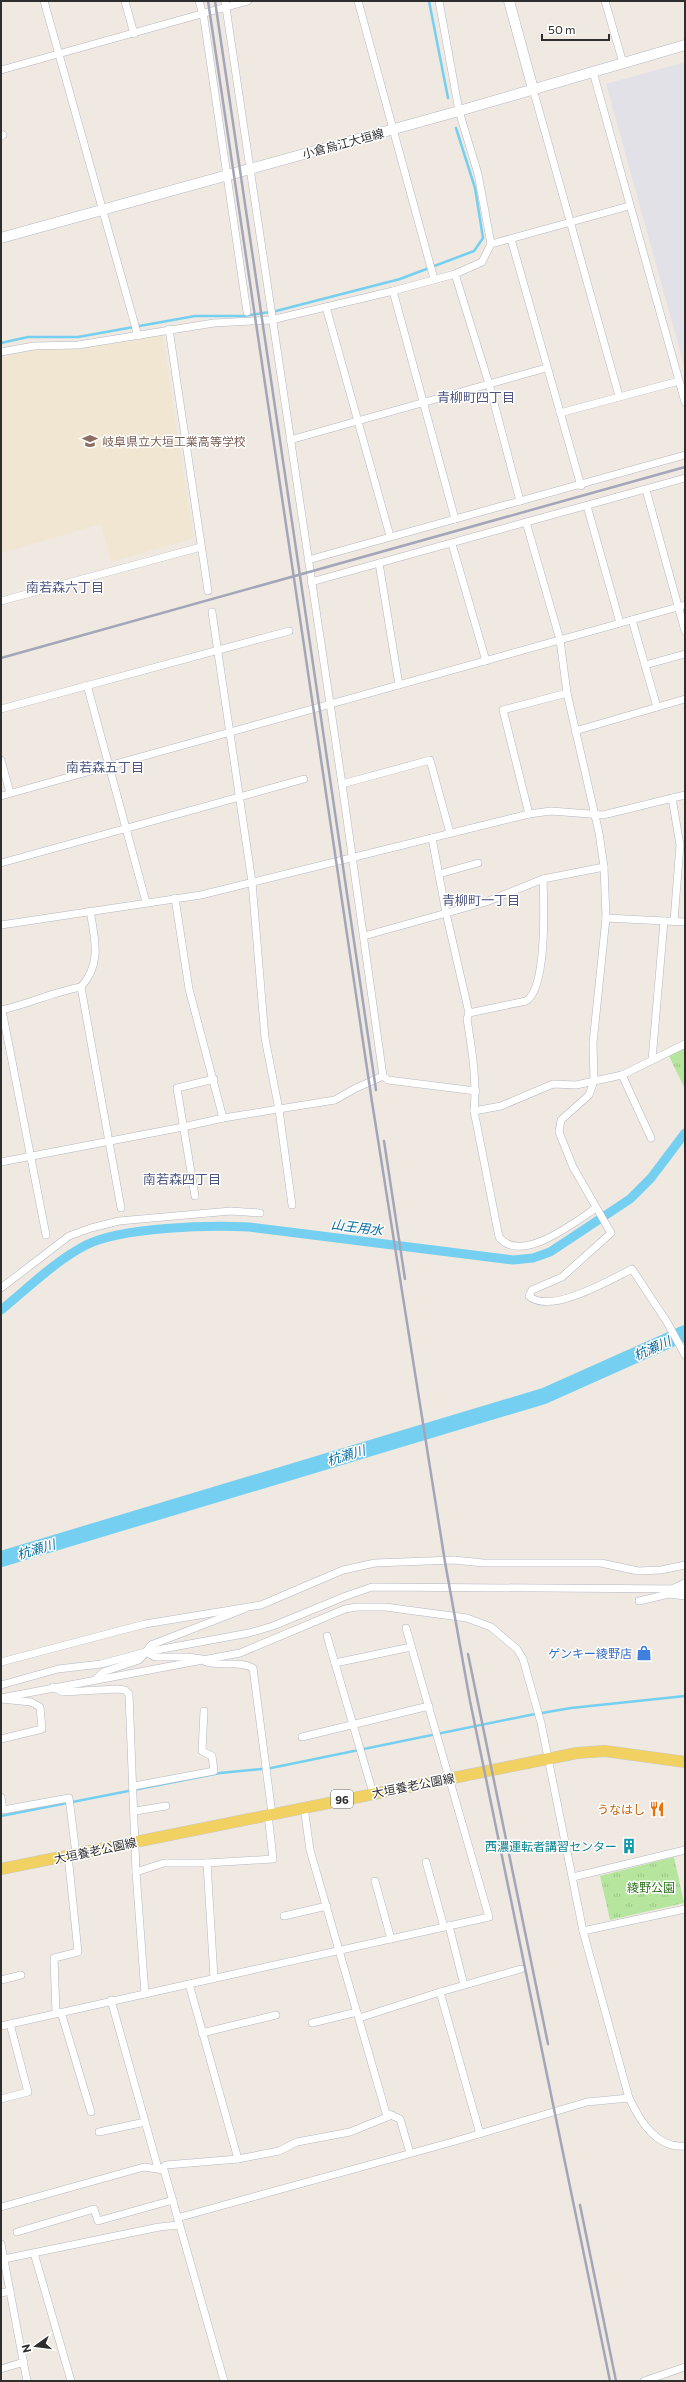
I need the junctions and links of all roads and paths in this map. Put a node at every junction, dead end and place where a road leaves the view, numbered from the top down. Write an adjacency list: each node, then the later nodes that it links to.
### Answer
1 (44, 1): 13 (street)
2 (125, 1): 11 (street)
3 (199, 1): 10 (street)
4 (248, 1): 9 (street)
5 (358, 1): 19 (street)
6 (439, 1): 18 (street)
7 (510, 1): 17 (main road)
8 (605, 1): 14 (street)
9 (225, 4): 10 (street); 20 (street)
10 (201, 14): 11 (street); 21 (street)
11 (134, 34): 13 (street)
12 (685, 45): 14 (main road, 小倉烏江大垣線)
13 (59, 54): 15 (street); 23 (street)
14 (624, 63): 16 (main road, 小倉烏江大垣線)
15 (1, 70)
16 (593, 72): 17 (main road, 小倉烏江大垣線); 22 (street)
17 (533, 89): 18 (main road, 小倉烏江大垣線); 24 (street)
18 (459, 111): 19 (main road, 小倉烏江大垣線); 27 (street)
19 (392, 129): 20 (main road, 小倉烏江大垣線); 29 (street)
20 (250, 168): 21 (main road, 小倉烏江大垣線); 33 (street)
21 (226, 176): 23 (main road, 小倉烏江大垣線); 32 (street)
22 (630, 206): 24 (street); 38 (street)
23 (103, 210): 25 (main road, 小倉烏江大垣線); 35 (street)
24 (570, 222): 26 (street); 40 (street)
25 (1, 238)
26 (511, 238): 27 (street); 37 (street)
27 (491, 244): 28 (street)
28 (455, 274): 29 (street); 39 (street)
29 (433, 276): 30 (street)
30 (393, 291): 31 (street); 42 (street)
31 (326, 307): 33 (street); 44 (street)
32 (246, 312)
33 (271, 320): 34 (street); 45 (street)
34 (169, 329): 35 (street); 56 (street)
35 (138, 333): 36 (street)
36 (1, 352)
37 (546, 368): 39 (street); 43 (street)
38 (679, 381): 40 (street); 41 (street)
39 (489, 384): 42 (street); 50 (street)
40 (619, 396): 43 (street)
41 (685, 402)
42 (424, 403): 44 (street); 52 (street)
43 (560, 413): 48 (street)
44 (357, 420): 45 (street); 54 (street)
45 (290, 440): 57 (street)
46 (685, 455): 48 (street)
47 (685, 478): 49 (street)
48 (581, 486): 50 (street)
49 (646, 490): 51 (street); 62 (street)
50 (520, 501): 52 (street)
51 (586, 506): 53 (street); 65 (street)
52 (455, 520): 54 (street)
53 (526, 522): 55 (street); 68 (street)
54 (390, 536): 57 (street)
55 (452, 544): 58 (street); 71 (street)
56 (201, 547): 60 (street); 61 (street)
57 (308, 560): 59 (street)
58 (379, 563): 59 (street); 74 (street)
59 (311, 582): 77 (street)
60 (208, 591)
61 (1, 601)
62 (682, 606): 64 (street); 66 (street)
63 (212, 612): 69 (street)
64 (632, 620): 65 (street); 72 (street)
65 (620, 623): 68 (street)
66 (685, 631)
67 (290, 632): 69 (street)
68 (560, 640): 71 (street); 75 (street)
69 (217, 650): 73 (street); 81 (street)
70 (685, 654): 72 (street)
71 (486, 661): 74 (street)
72 (645, 665): 78 (street)
73 (87, 685): 79 (street); 83 (street)
74 (398, 685): 77 (street)
75 (568, 693): 80 (street); 91 (street)
76 (685, 699): 78 (street)
77 (329, 705): 81 (street); 85 (street)
78 (657, 707): 80 (street)
79 (1, 709)
80 (575, 731): 92 (street)
81 (230, 732): 83 (street); 87 (street)
82 (1, 760): 86 (street)
83 (110, 765): 86 (street); 93 (street)
84 (304, 779): 87 (street)
85 (342, 784): 94 (street); 96 (street)
86 (10, 793): 89 (street)
87 (241, 795): 93 (street); 102 (street)
88 (685, 795): 90 (street)
89 (1, 796)
90 (672, 798): 92 (street); 109 (street)
91 (529, 814): 92 (street); 94 (street)
92 (595, 815): 99 (street)
93 (126, 827): 97 (street); 104 (street)
94 (450, 833): 95 (street)
95 (432, 838): 96 (street); 100 (street)
96 (353, 859): 102 (street); 112 (street)
97 (1, 863)
98 (478, 863): 100 (street)
99 (604, 867): 101 (street); 107 (street)
100 (439, 874): 106 (street)
101 (543, 880): 106 (street); 115 (street)
102 (252, 882): 103 (street); 123 (street)
103 (174, 898): 104 (street); 120 (street)
104 (146, 902): 105 (street)
105 (90, 911): 111 (street); 113 (street)
106 (446, 913): 112 (street); 115 (street)
107 (606, 918): 108 (street); 121 (street)
108 (664, 921): 109 (street); 117 (street)
109 (674, 921): 110 (street)
110 (685, 922)
111 (1, 924)
112 (364, 936): 119 (street)
113 (81, 987): 114 (street); 128 (street)
114 (2, 1010): 129 (street)
115 (470, 1013): 122 (street)
116 (685, 1044): 117 (street)
117 (652, 1060): 118 (street)
118 (622, 1075): 121 (street); 127 (street)
119 (382, 1076): 122 (street); 123 (street)
120 (214, 1079): 125 (street); 126 (street)
121 (594, 1081): 124 (street); 134 (street)
122 (476, 1091): 124 (street)
123 (279, 1110): 125 (street); 132 (street)
124 (474, 1111): 134 (street)
125 (223, 1118): 126 (street)
126 (183, 1128): 128 (street); 131 (street)
127 (651, 1138)
128 (108, 1142): 129 (street); 133 (street)
129 (30, 1156): 130 (street); 136 (street)
130 (1, 1162)
131 (196, 1196)
132 (292, 1205)
133 (122, 1208)
134 (597, 1210): 138 (street)
135 (260, 1213): 137 (street)
136 (46, 1235)
137 (1, 1288)
138 (684, 1354)
139 (685, 1565): 145 (street)
140 (685, 1583): 142 (street)
141 (685, 1589): 142 (street)
142 (670, 1592): 143 (street); 144 (street); 149 (street)
143 (685, 1596)
144 (639, 1601)
145 (253, 1606): 149 (street); 151 (street)
146 (406, 1628): 148 (street)
147 (328, 1636): 152 (street)
148 (411, 1647): 152 (street); 157 (street)
149 (146, 1652): 150 (street); 153 (street); 154 (street)
150 (206, 1661): 153 (street); 162 (street); 171 (street)
151 (1, 1662)
152 (335, 1663): 159 (street)
153 (96, 1679): 155 (street)
154 (1, 1685)
155 (53, 1687): 156 (street); 165 (street)
156 (1, 1699): 161 (street)
157 (429, 1706): 159 (street); 164 (street)
158 (204, 1711): 165 (street)
159 (353, 1724): 160 (street); 166 (street)
160 (302, 1737)
161 (1, 1739)
162 (548, 1758): 163 (main road, 大垣養老公園線 / 96); 164 (main road, 大垣養老公園線 / 96); 179 (street)
163 (685, 1762)
164 (450, 1778): 166 (main road, 大垣養老公園線 / 96); 184 (street)
165 (134, 1786): 170 (street)
166 (373, 1793): 169 (main road, 大垣養老公園線 / 96)
167 (1, 1797): 174 (street)
168 (166, 1806): 170 (street)
169 (304, 1807): 171 (main road, 大垣養老公園線 / 96); 181 (street)
170 (135, 1811): 172 (street)
171 (270, 1814): 172 (main road, 大垣養老公園線 / 96); 176 (street)
172 (136, 1842): 174 (main road, 大垣養老公園線 / 96); 178 (street)
173 (685, 1850): 179 (street)
174 (72, 1854): 177 (main road, 大垣養老公園線 / 96); 197 (street)
175 (426, 1862): 184 (street)
176 (207, 1863): 178 (street); 190 (street)
177 (1, 1869)
178 (136, 1872): 195 (street)
179 (573, 1877): 185 (street)
180 (375, 1881): 186 (street)
181 (327, 1906): 183 (street); 187 (street)
182 (685, 1908): 185 (street)
183 (284, 1916)
184 (446, 1927): 186 (street); 193 (street)
185 (583, 1931): 204 (street)
186 (391, 1939): 187 (street)
187 (340, 1951): 190 (street); 199 (street)
188 (521, 1969): 193 (street)
189 (21, 1975): 191 (street)
190 (214, 1978): 192 (street)
191 (1, 1980)
192 (188, 1984): 195 (street); 203 (street)
193 (464, 1985): 194 (street)
194 (440, 1992): 199 (street); 210 (street)
195 (145, 1994): 196 (street)
196 (111, 2000): 197 (street); 208 (street)
197 (59, 2012): 201 (street); 206 (street)
198 (276, 2015): 203 (street)
199 (358, 2015): 200 (street); 207 (street)
200 (312, 2023)
201 (10, 2024): 202 (street); 205 (street)
202 (1, 2026)
203 (202, 2032): 213 (street)
204 (629, 2098): 210 (street); 211 (street)
205 (1, 2099)
206 (91, 2112)
207 (392, 2116): 212 (street); 213 (street)
208 (145, 2122): 209 (street); 214 (street)
209 (99, 2132)
210 (480, 2134): 212 (street)
211 (685, 2146)
212 (410, 2153): 217 (street)
213 (238, 2159): 214 (street)
214 (160, 2168): 215 (street); 216 (street)
215 (173, 2200): 217 (street); 218 (street)
216 (1, 2207)
217 (178, 2221): 220 (street); 229 (street)
218 (17, 2232)
219 (1, 2244): 221 (street)
220 (34, 2252): 221 (street); 228 (street)
221 (4, 2259): 222 (street)
222 (10, 2291): 223 (street); 224 (street)
223 (1, 2293)
224 (24, 2362): 226 (street); 227 (street)
225 (685, 2367): 230 (street)
226 (1, 2369)
227 (27, 2381)
228 (71, 2381)
229 (224, 2381)
230 (644, 2381)

